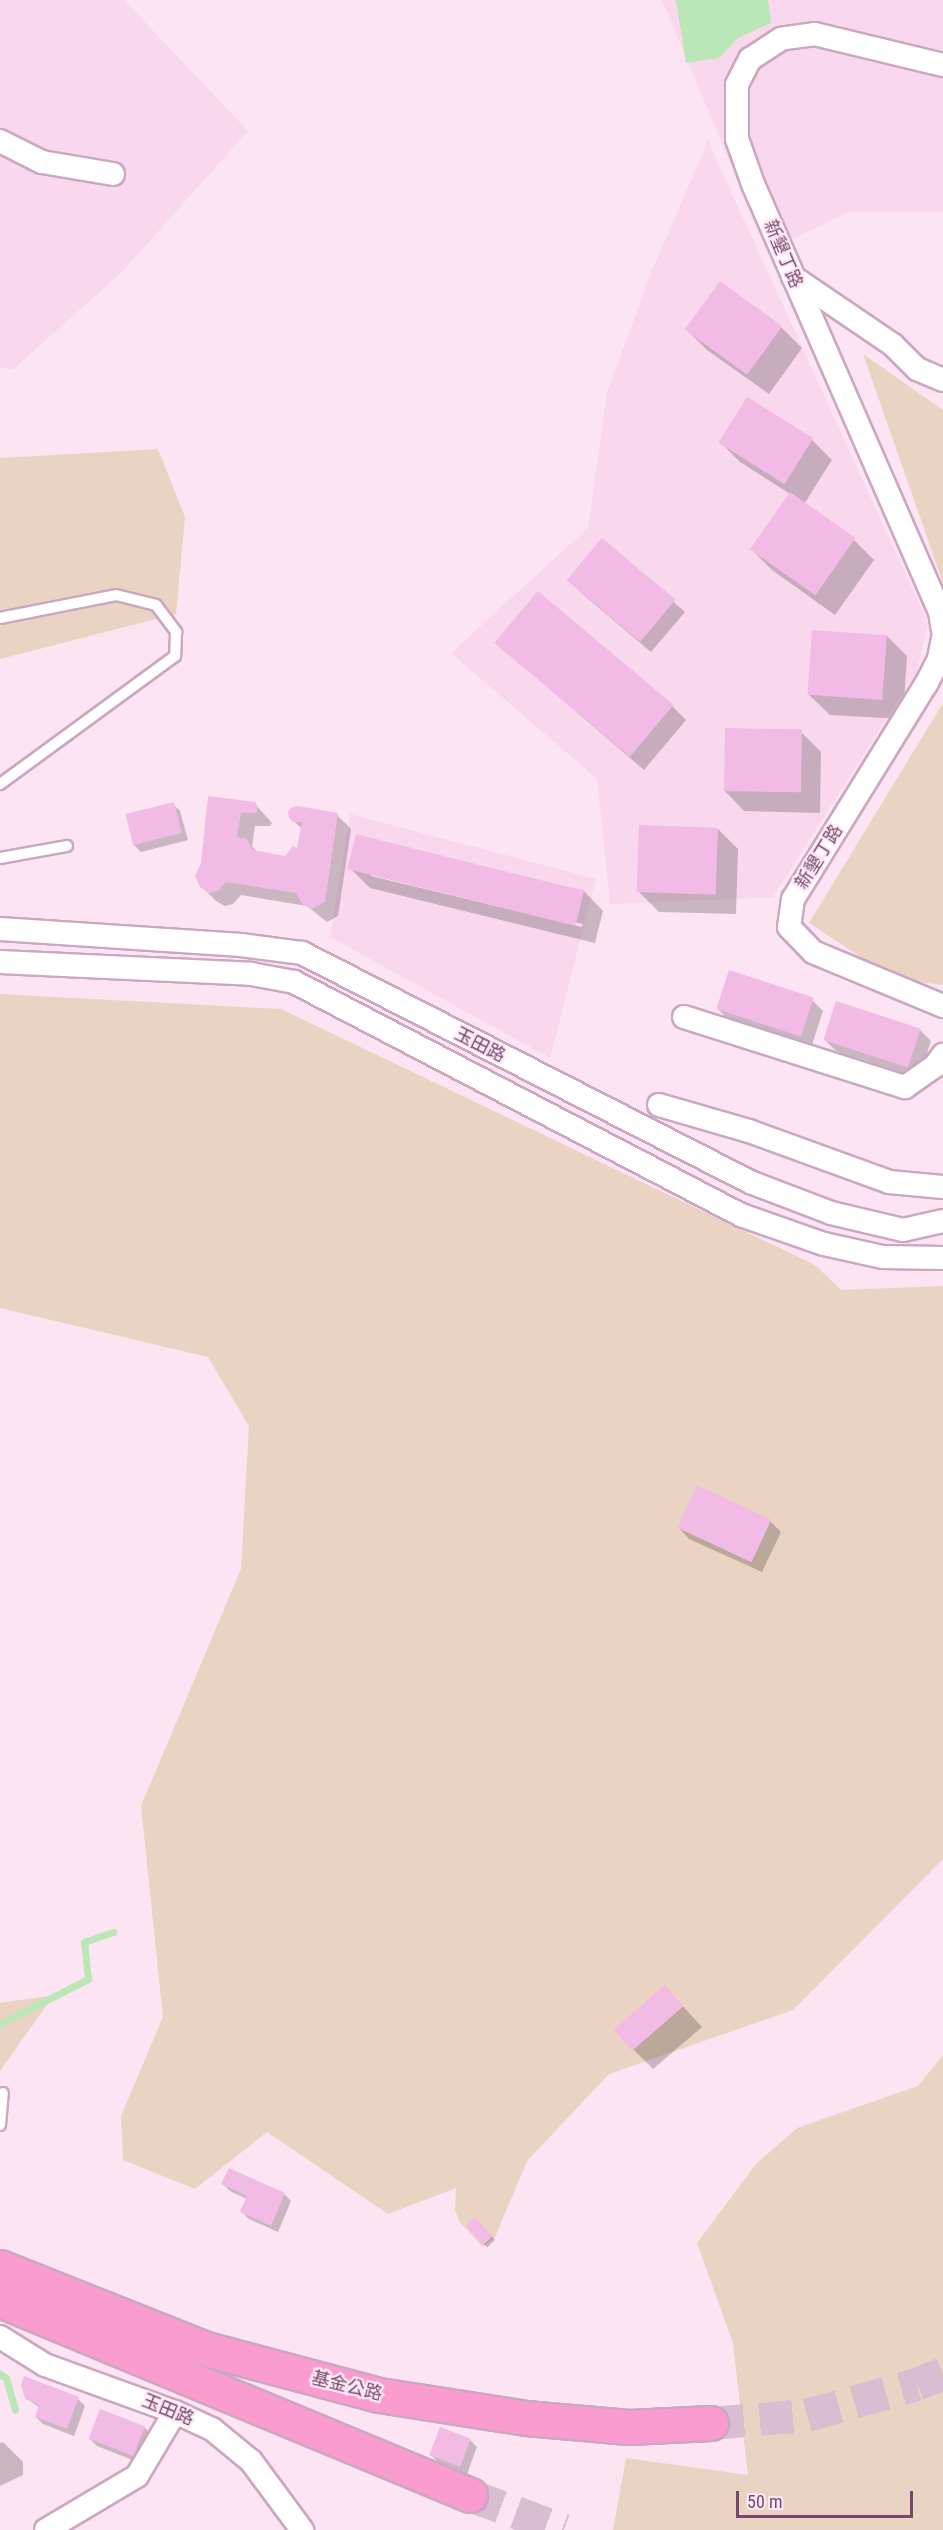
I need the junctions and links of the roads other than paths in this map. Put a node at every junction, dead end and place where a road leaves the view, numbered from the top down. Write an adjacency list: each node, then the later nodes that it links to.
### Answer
1 (943, 65): 4 (street, 新墾丁路)
2 (0, 141): 3 (street)
3 (113, 174)
4 (793, 277): 5 (street); 7 (street, 新墾丁路)
5 (943, 380)
6 (0, 618): 9 (lane)
7 (943, 631)
8 (943, 638): 14 (street, 新墾丁路)
9 (0, 783)
10 (67, 846): 11 (lane)
11 (0, 858)
12 (0, 929): 19 (street, 玉田路)
13 (0, 962): 20 (street, 玉田路)
14 (943, 1006)
15 (684, 1017): 16 (street)
16 (943, 1055)
17 (659, 1105): 18 (street)
18 (943, 1187)
19 (943, 1221)
20 (943, 1258)
21 (3, 2093): 22 (lane)
22 (0, 2125)
23 (0, 2267): 27 (main road, 基金公路)
24 (0, 2300): 28 (main road)
25 (0, 2337): 26 (street, 玉田路)
26 (175, 2412): 29 (street); 30 (street, 玉田路)
27 (711, 2422)
28 (470, 2495)
29 (46, 2530)
30 (302, 2530)

